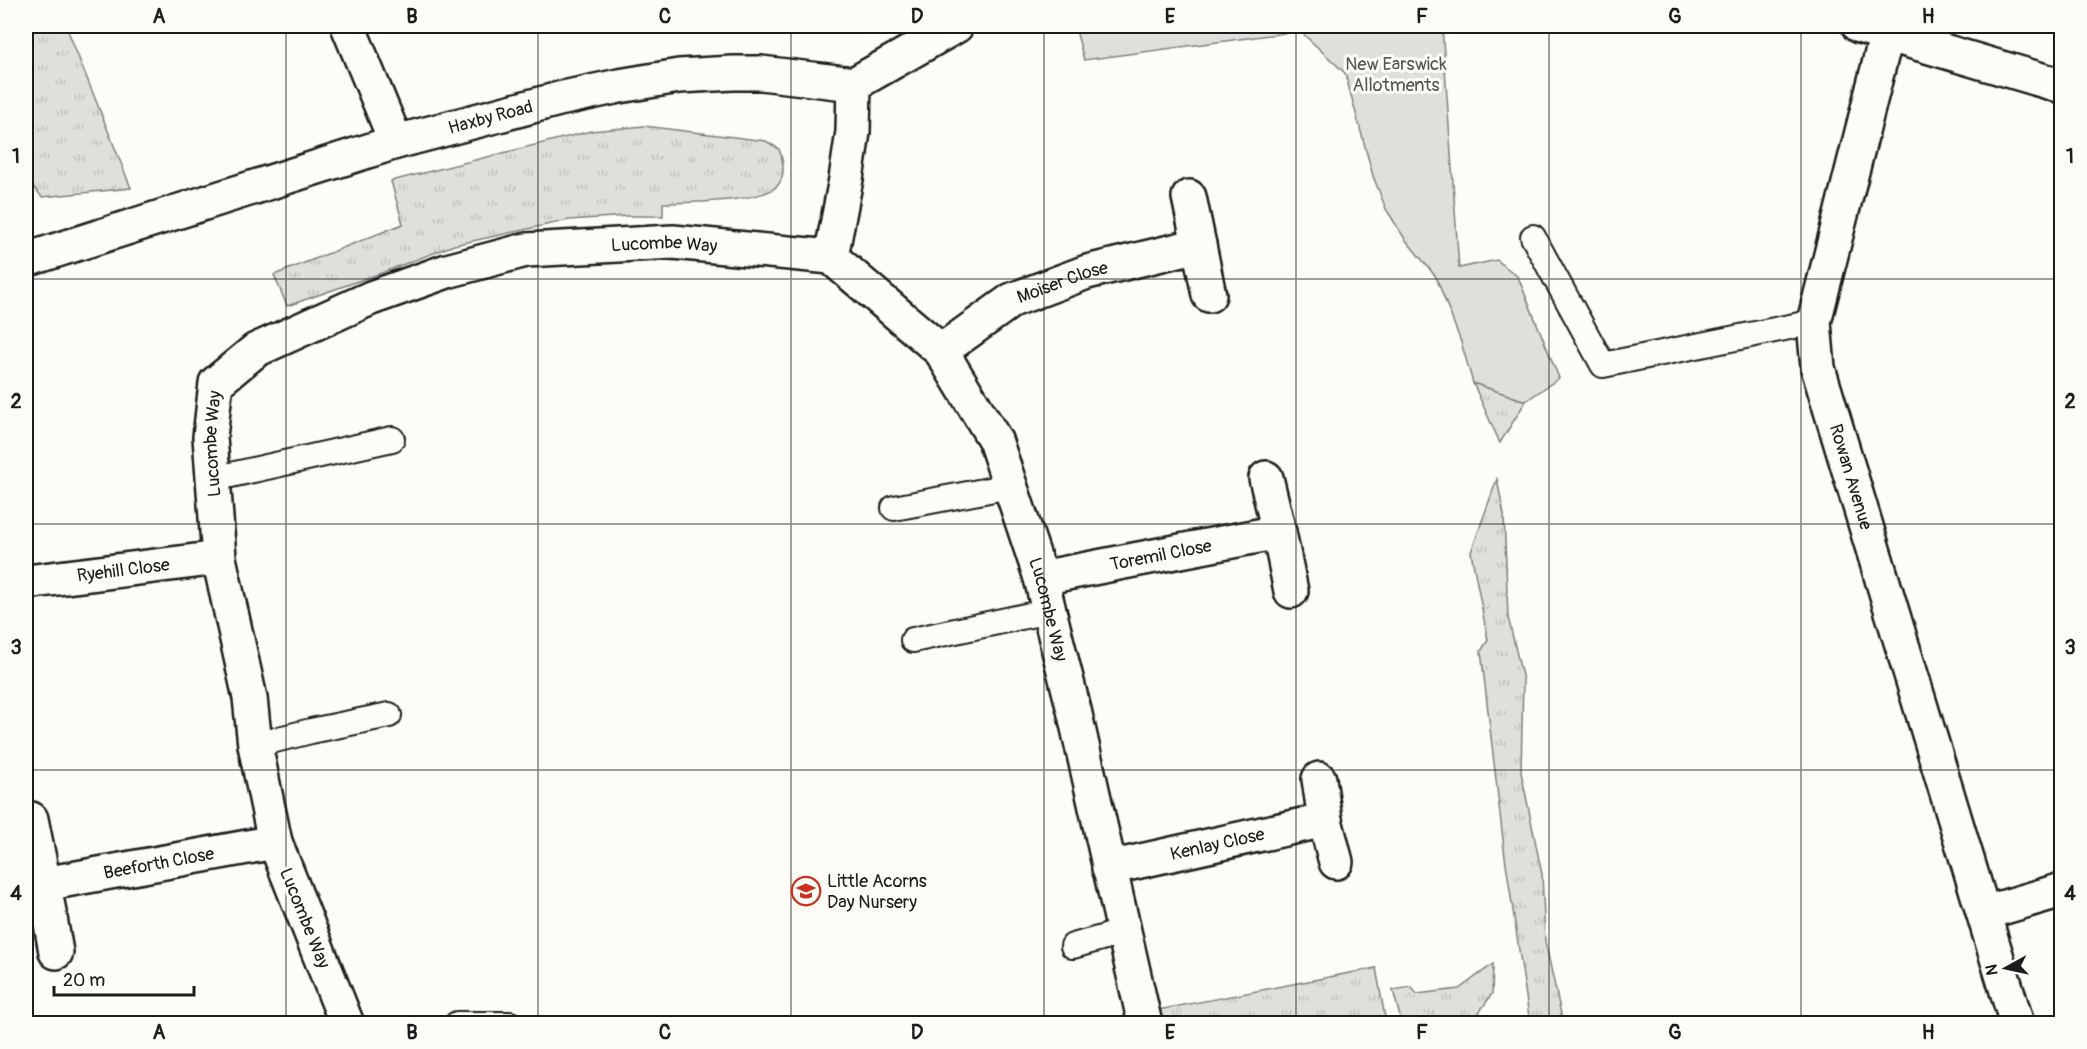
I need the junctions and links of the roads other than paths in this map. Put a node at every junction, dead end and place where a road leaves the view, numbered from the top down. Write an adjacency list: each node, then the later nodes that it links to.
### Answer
1 (348, 26): 6 (street)
2 (956, 26): 4 (street)
3 (1873, 29): 5 (street); 13 (street, Rowan Avenue)
4 (854, 84): 6 (street, Haxby Road); 10 (street)
5 (2061, 86)
6 (396, 142): 11 (street, Haxby Road)
7 (1189, 196): 9 (street)
8 (1533, 237): 13 (lane)
9 (1199, 245): 12 (street); 14 (street, Moiser Close)
10 (831, 257): 14 (street, Lucombe Way); 17 (street, Lucombe Way)
11 (26, 260)
12 (1209, 295)
13 (1814, 322): 37 (street, Rowan Avenue)
14 (941, 351): 18 (street, Lucombe Way)
15 (392, 439): 17 (lane)
16 (1266, 478): 20 (street)
17 (213, 479): 21 (street, Lucombe Way)
18 (1010, 486): 19 (lane); 22 (street, Lucombe Way)
19 (894, 508)
20 (1279, 532): 22 (street, Toremil Close); 24 (street)
21 (219, 558): 23 (street, Ryehill Close); 28 (street, Lucombe Way)
22 (1041, 578): 25 (street, Lucombe Way)
23 (26, 582)
24 (1291, 591)
25 (1049, 611): 26 (lane); 34 (street, Lucombe Way)
26 (913, 640)
27 (390, 715): 28 (lane)
28 (255, 745): 32 (street, Lucombe Way)
29 (1319, 779): 31 (street)
30 (31, 819): 35 (street)
31 (1325, 820): 33 (street); 34 (street, Kenlay Close)
32 (274, 842): 35 (street, Beeforth Close); 41 (street, Lucombe Way)
33 (1336, 862)
34 (1109, 868): 38 (street, Lucombe Way)
35 (44, 884): 40 (street)
36 (2061, 890): 37 (street)
37 (1984, 913): 45 (street, Rowan Avenue)
38 (1123, 932): 39 (lane); 44 (street, Lucombe Way)
39 (1073, 946)
40 (56, 952)
41 (347, 1023)
42 (457, 1023): 43 (lane)
43 (510, 1023)
44 (1145, 1023)
45 (2017, 1023)

